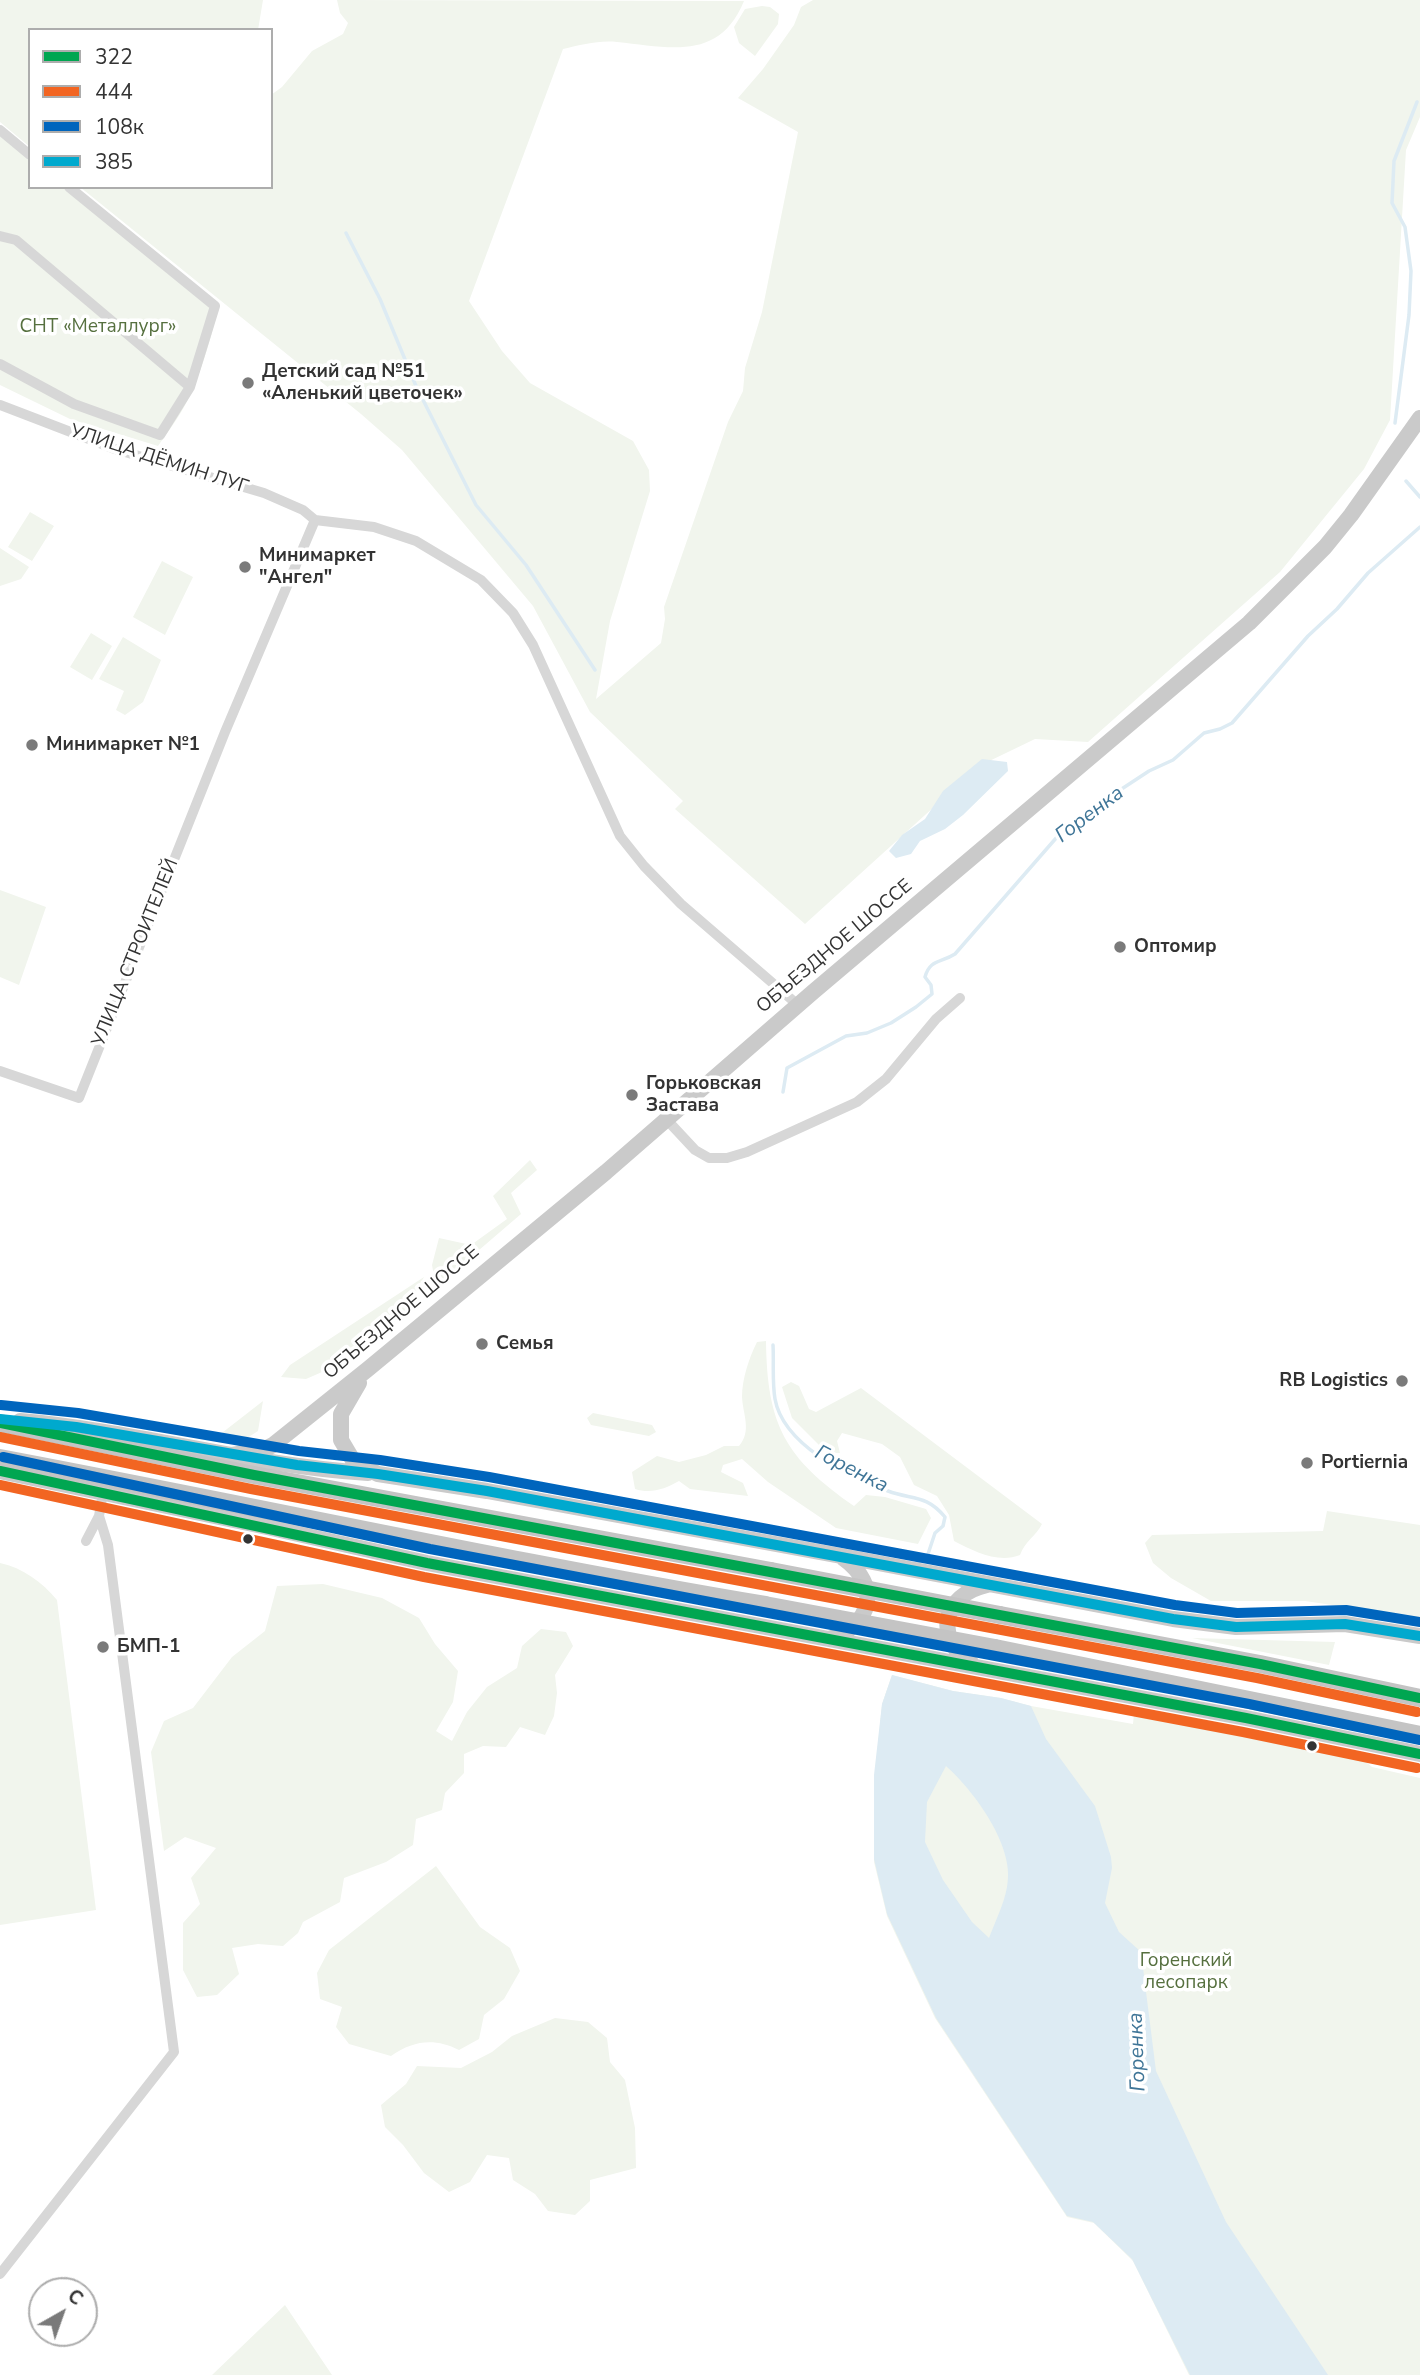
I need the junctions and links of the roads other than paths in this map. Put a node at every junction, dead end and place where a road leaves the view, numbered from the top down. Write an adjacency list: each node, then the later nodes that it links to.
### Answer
1 (0, 130): 2 (street)
2 (28, 153)
3 (71, 189): 6 (street)
4 (0, 236): 6 (street)
5 (0, 364): 6 (street)
6 (190, 387)
7 (0, 405): 9 (street, УЛИЦА ДЁМИН ЛУГ)
8 (1420, 418): 11 (main road, ОБЪЕЗДНОЕ ШОССЕ)
9 (315, 520): 11 (street); 12 (street, УЛИЦА СТРОИТЕЛЕЙ)
10 (960, 998): 13 (street)
11 (798, 1005): 13 (main road, ОБЪЕЗДНОЕ ШОССЕ)
12 (0, 1071)
13 (667, 1120): 14 (main road, ОБЪЕЗДНОЕ ШОССЕ)
14 (368, 1370): 16 (main road, ОБЪЕЗДНОЕ ШОССЕ); 19 (main road)
15 (0, 1421): 16 (main road); 28 (highway, bridge)
16 (232, 1455): 19 (main road)
17 (0, 1458): 29 (highway, bridge)
18 (0, 1471): 20 (main road)
19 (377, 1474): 23 (main road)
20 (103, 1493): 21 (street); 26 (main road)
21 (99, 1516): 22 (street); 31 (street)
22 (86, 1541)
23 (841, 1556): 24 (main road); 26 (main road)
24 (989, 1584): 25 (main road); 27 (main road)
25 (1420, 1636)
26 (829, 1639): 27 (main road)
27 (974, 1666): 30 (main road)
28 (1420, 1698)
29 (1420, 1735)
30 (1420, 1754)
31 (0, 2274)

